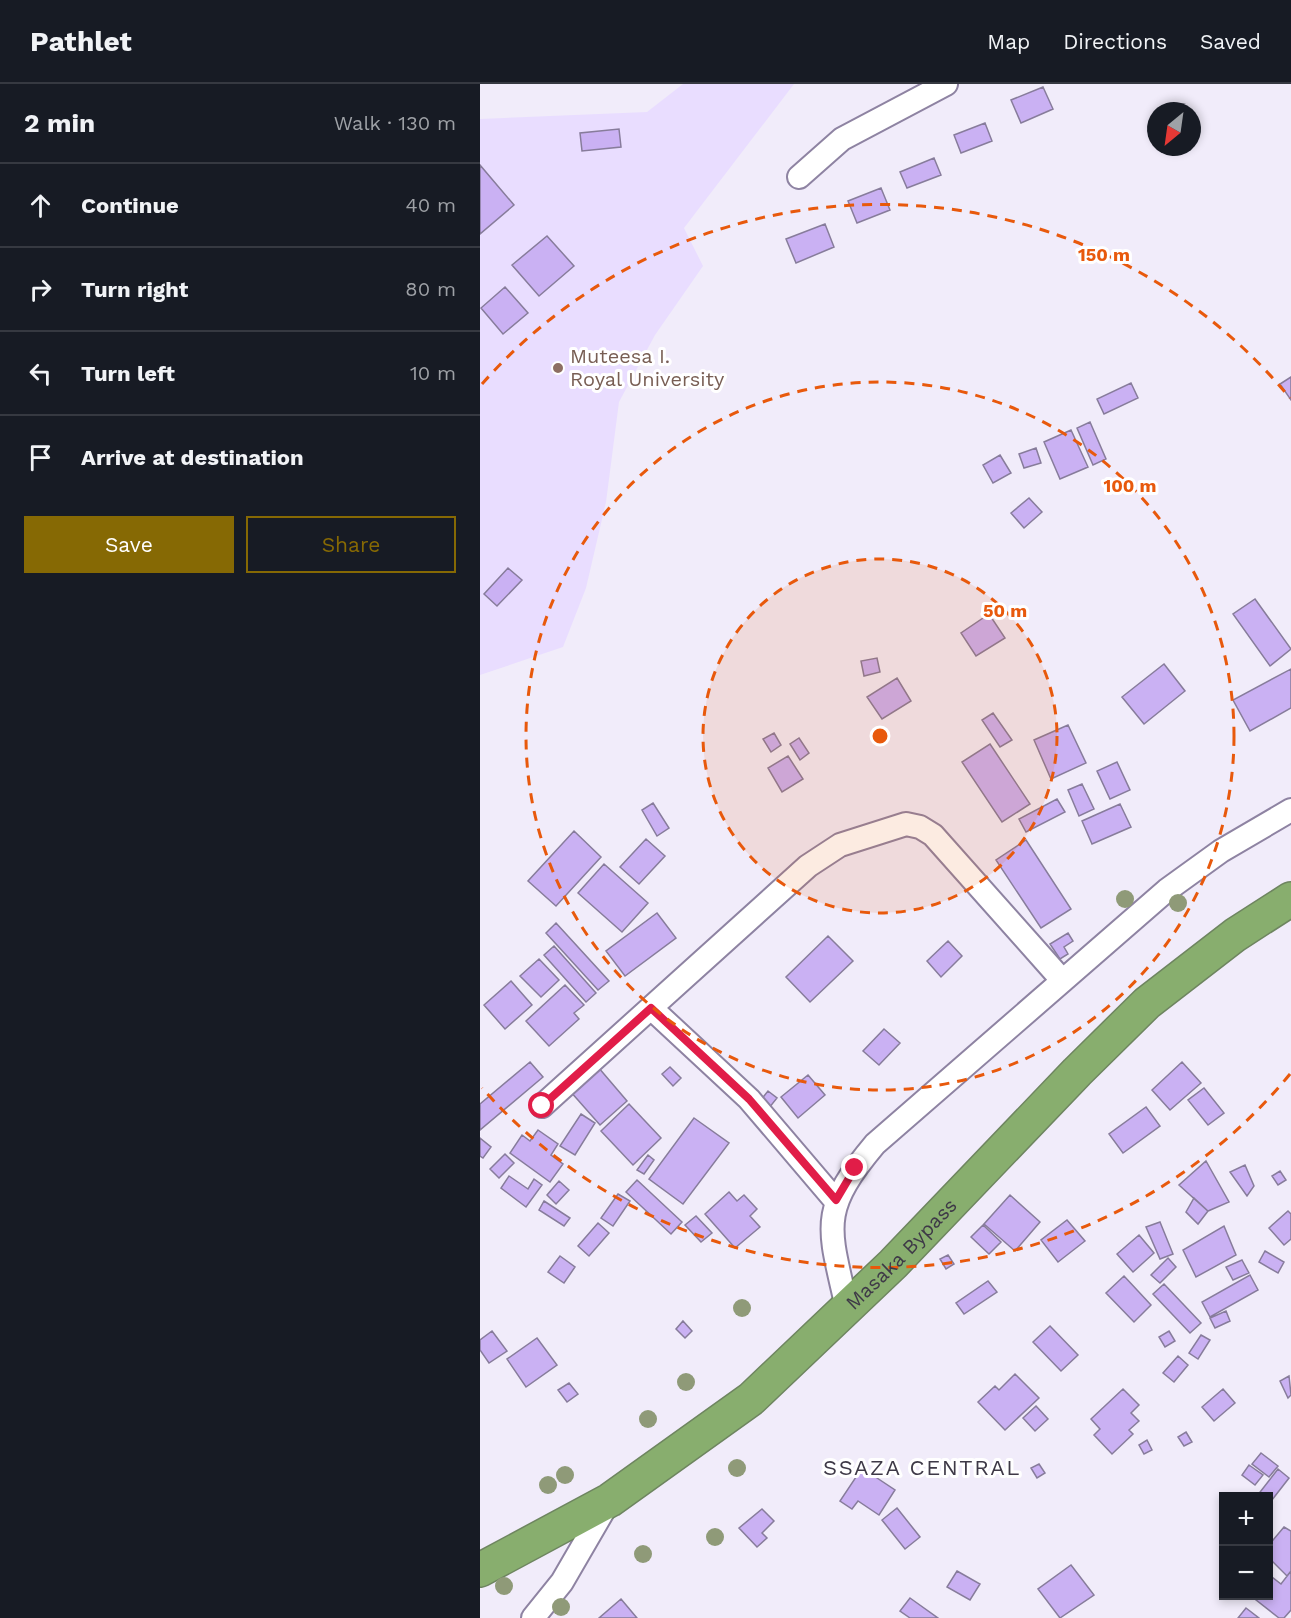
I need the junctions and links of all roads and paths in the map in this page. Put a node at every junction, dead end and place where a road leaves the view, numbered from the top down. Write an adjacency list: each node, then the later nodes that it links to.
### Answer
1 (945, 84): 2 (street)
2 (799, 177)
3 (1291, 810): 5 (street)
4 (1291, 899): 9 (highway, Masaka Bypass)
5 (1062, 980): 6 (street); 8 (street)
6 (651, 1008): 7 (street); 8 (street)
7 (542, 1106)
8 (836, 1200): 9 (street)
9 (847, 1308): 10 (highway, Masaka Bypass)
10 (610, 1500): 11 (highway, Masaka Bypass); 12 (street)
11 (480, 1570)
12 (533, 1618)

